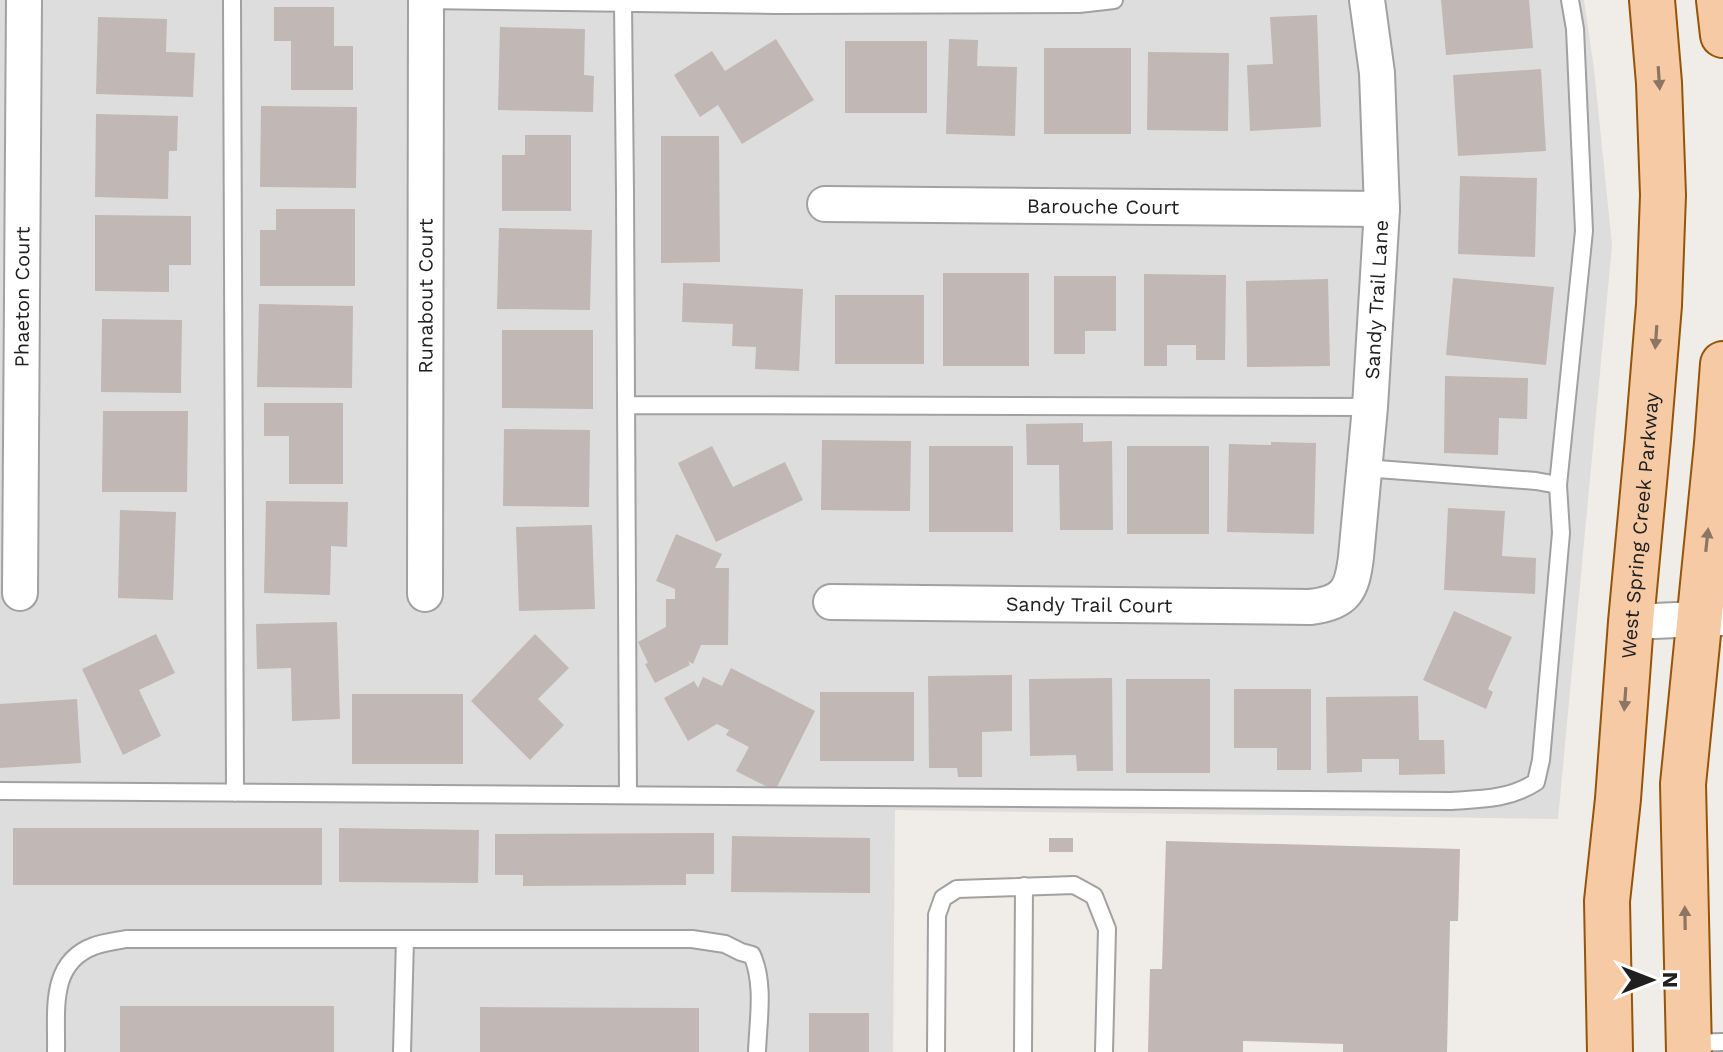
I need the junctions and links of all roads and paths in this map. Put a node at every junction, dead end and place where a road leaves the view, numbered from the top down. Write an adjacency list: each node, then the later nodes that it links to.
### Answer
1 (24, 0): 18 (street, Phaeton Court)
2 (232, 0): 25 (lane)
3 (426, 0): 9 (lane); 19 (street, Runabout Court)
4 (1114, 0): 9 (lane)
5 (1367, 0): 12 (street, Sandy Trail Lane)
6 (1570, 0): 17 (lane)
7 (1652, 0): 23 (main road, West Spring Creek Parkway, one-way to 23)
8 (1719, 0): 10 (main road)
9 (623, 3): 14 (lane)
10 (1723, 35)
11 (825, 204): 12 (street, Barouche Court)
12 (1382, 209): 15 (street, Sandy Trail Lane)
13 (1723, 364): 22 (main road, one-way to 13)
14 (626, 405): 15 (lane); 26 (lane)
15 (1370, 407): 16 (street, Sandy Trail Lane)
16 (1364, 468): 17 (lane); 20 (street, Sandy Trail Lane)
17 (1558, 485): 26 (lane)
18 (20, 593)
19 (425, 594)
20 (1344, 596): 21 (street, Sandy Trail Court)
21 (831, 602)
22 (1711, 618): 23 (street); 29 (main road, one-way to 22)
23 (1631, 622): 36 (main road, West Spring Creek Parkway, one-way to 36)
24 (0, 791): 25 (lane)
25 (235, 793): 26 (lane)
26 (628, 795)
27 (1024, 886): 33 (lane); 34 (lane); 35 (lane)
28 (405, 939): 30 (lane); 31 (lane); 32 (lane)
29 (1700, 1046)
30 (56, 1052)
31 (402, 1052)
32 (757, 1052)
33 (936, 1052)
34 (1023, 1052)
35 (1104, 1052)
36 (1610, 1052)

